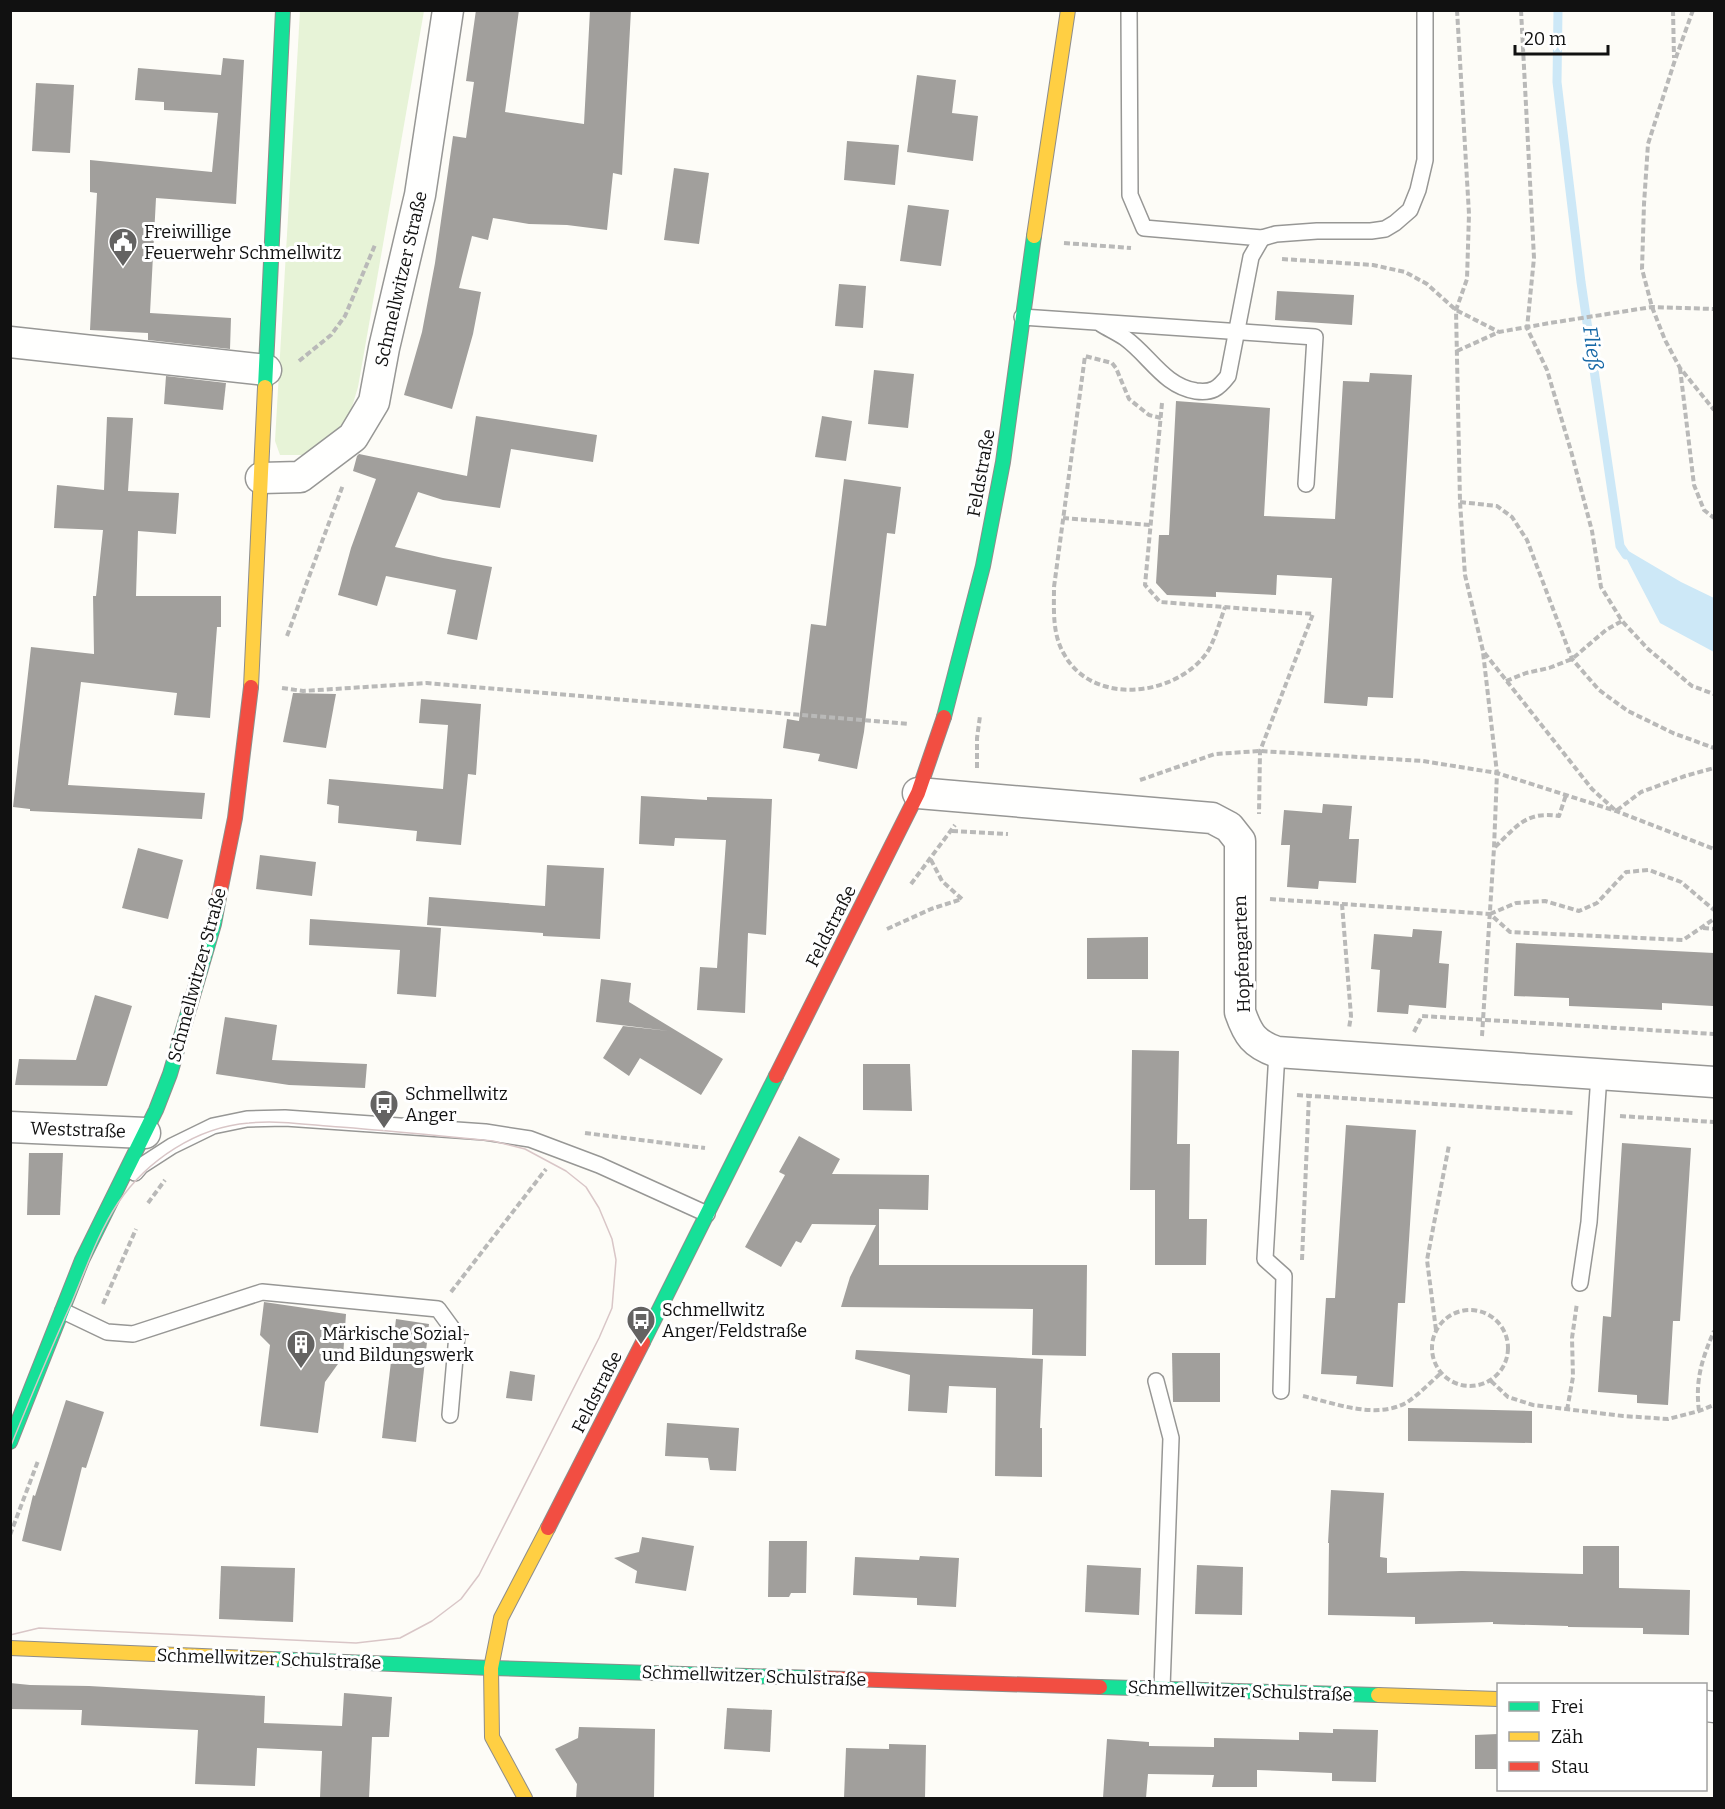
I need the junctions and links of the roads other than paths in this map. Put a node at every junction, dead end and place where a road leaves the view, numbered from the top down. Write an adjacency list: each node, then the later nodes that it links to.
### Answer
1 (283, 10): 11 (street, Schmellwitzer Straße)
2 (448, 10): 12 (street, Schmellwitzer Straße)
3 (1068, 10): 7 (street, Feldstraße)
4 (1129, 10): 6 (lane)
5 (1425, 10): 6 (lane)
6 (1262, 238): 9 (lane)
7 (1022, 317): 8 (lane); 14 (street, Feldstraße)
8 (1098, 322): 9 (lane); 9 (lane)
9 (1236, 332): 13 (lane)
10 (10, 342): 11 (street)
11 (266, 370): 12 (street, Schmellwitzer Straße)
12 (261, 477): 19 (street, Schmellwitzer Straße)
13 (1306, 484)
14 (918, 793): 15 (street, Hopfengarten); 21 (street, Feldstraße)
15 (1276, 1052): 16 (street, Hopfengarten); 25 (lane)
16 (1599, 1075): 17 (street, Hopfengarten); 22 (lane)
17 (1714, 1082)
18 (10, 1127): 19 (street, Weststraße)
19 (145, 1132): 20 (street, Schmellwitzer Straße)
20 (111, 1200): 21 (lane); 23 (street, Schmellwitzer Straße)
21 (707, 1214): 29 (street, Feldstraße)
22 (1580, 1283)
23 (63, 1311): 26 (lane); 27 (street, Schmellwitzer Straße)
24 (1156, 1381): 30 (lane)
25 (1281, 1391)
26 (450, 1415)
27 (10, 1442)
28 (10, 1648): 29 (street, Schmellwitzer Schulstraße)
29 (490, 1668): 30 (street, Schmellwitzer Schulstraße); 32 (street, Feldstraße)
30 (1162, 1688): 31 (street, Schmellwitzer Schulstraße)
31 (1497, 1699)
32 (525, 1798)

